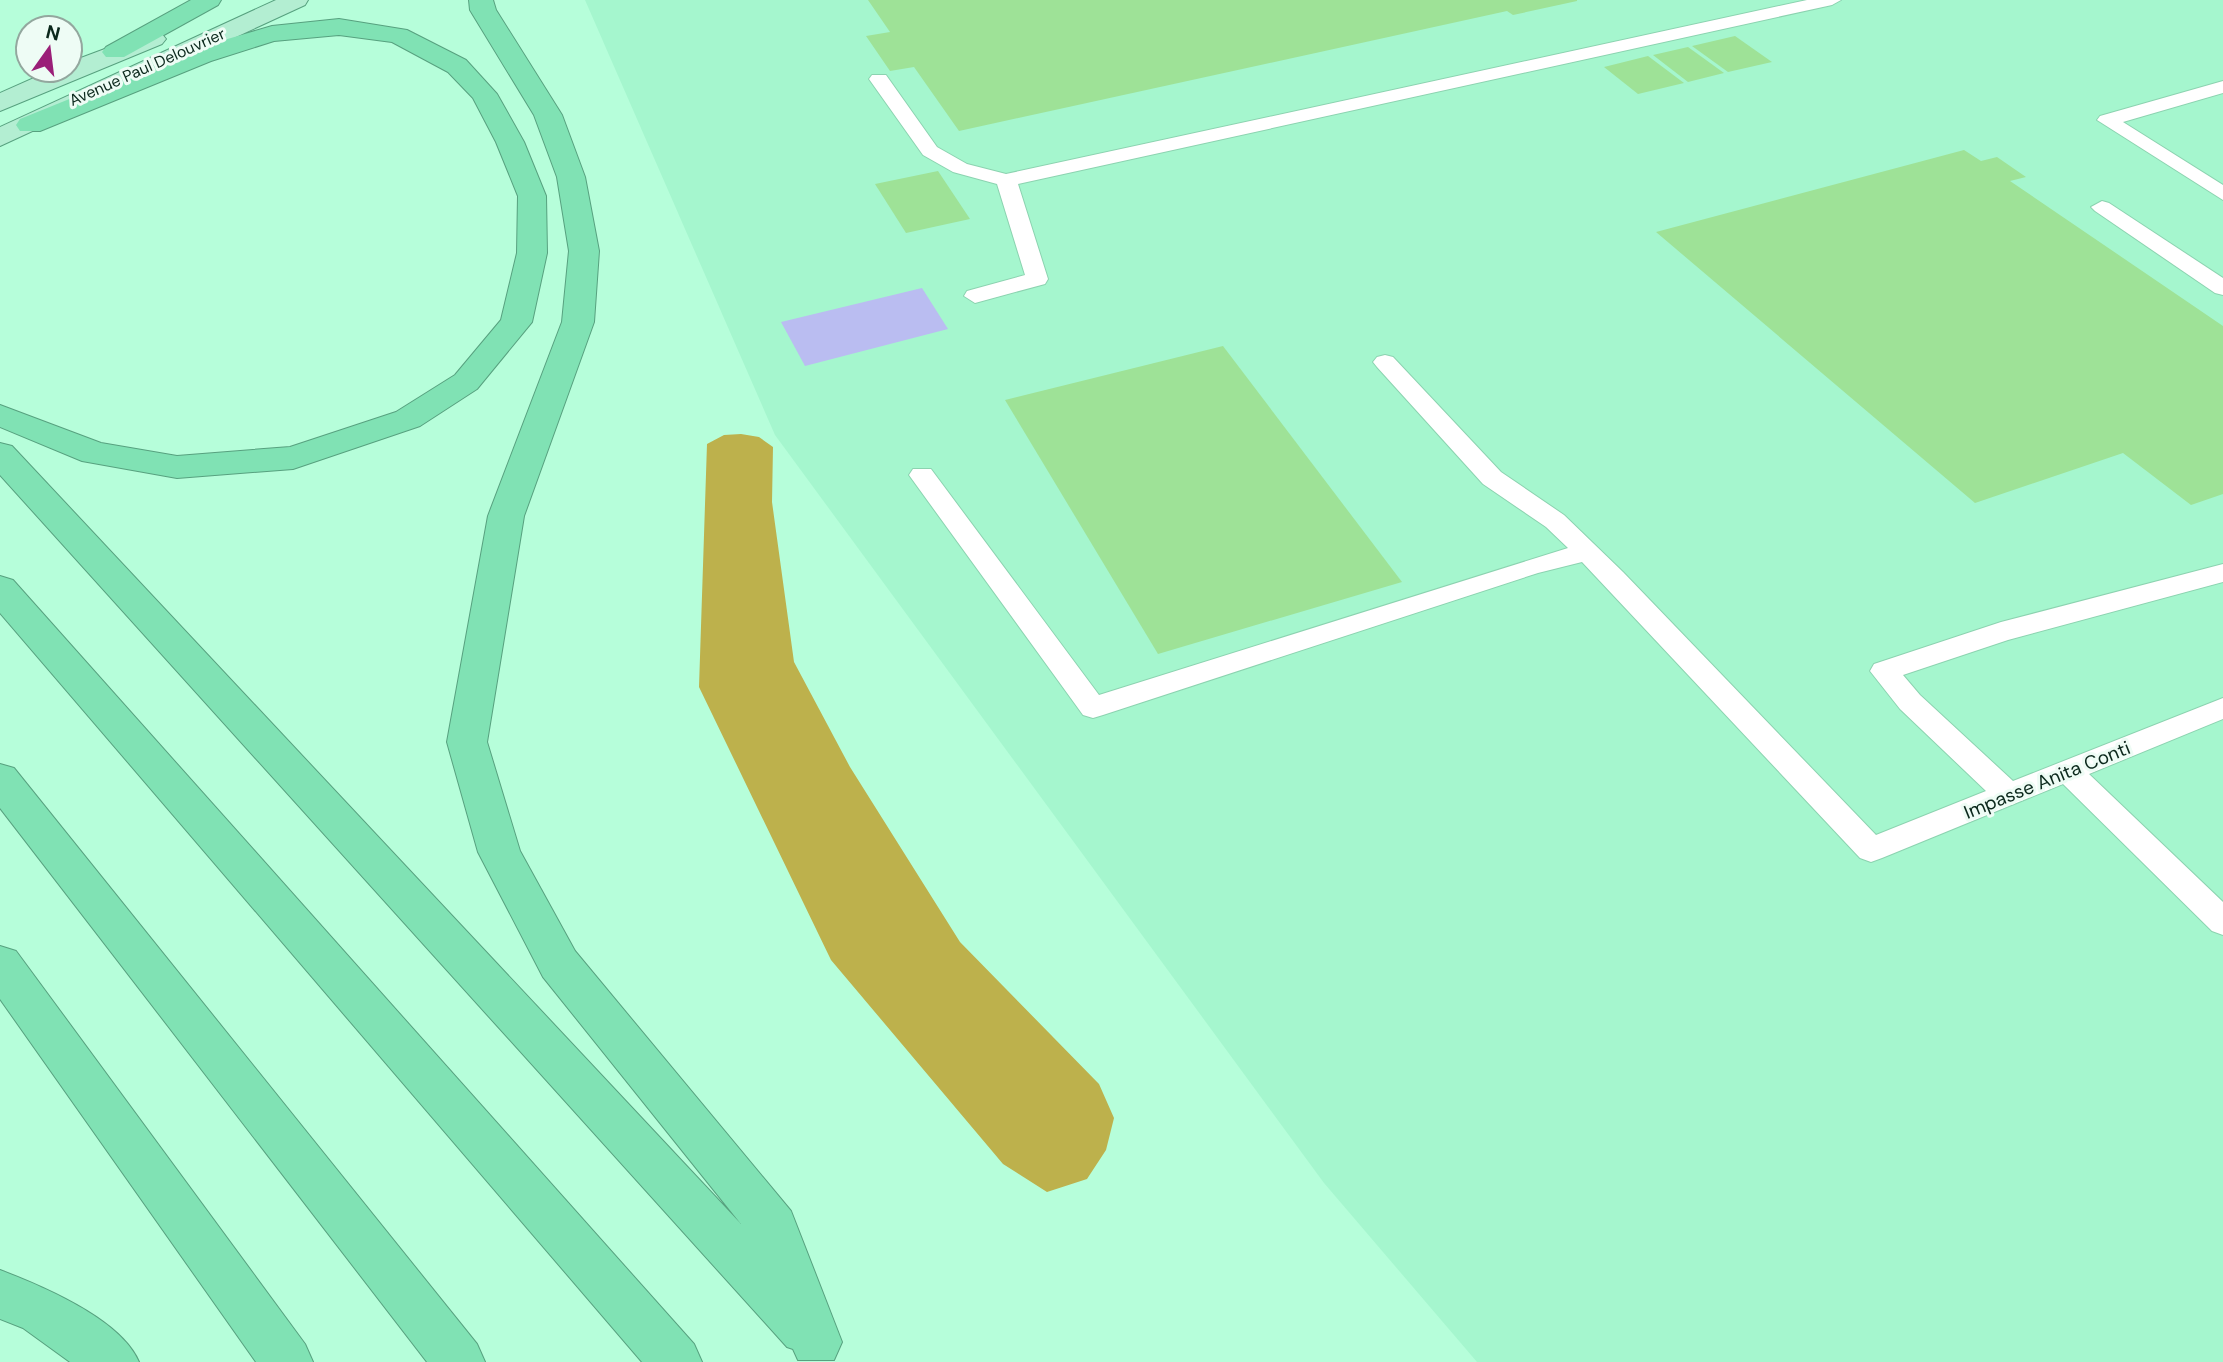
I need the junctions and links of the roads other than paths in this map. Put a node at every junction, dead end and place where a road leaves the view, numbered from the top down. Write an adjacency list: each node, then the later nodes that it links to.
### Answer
1 (209, 0): 6 (highway)
2 (241, 0): 6 (main road, Avenue Paul Delouvrier)
3 (296, 0): 10 (main road, Avenue Paul Delouvrier)
4 (481, 0): 31 (highway)
5 (1832, 0): 12 (lane)
6 (116, 52): 9 (main road, Avenue Paul Delouvrier)
7 (879, 79): 12 (lane)
8 (2223, 87): 13 (lane)
9 (0, 103)
10 (30, 125): 11 (main road, Avenue Paul Delouvrier); 18 (highway)
11 (0, 138)
12 (1006, 180): 16 (lane)
13 (2223, 194)
14 (2102, 207): 15 (lane)
15 (2223, 288)
16 (975, 296)
17 (1385, 362): 21 (lane)
18 (0, 415)
19 (0, 454): 31 (highway)
20 (922, 475): 21 (lane)
21 (1587, 552): 27 (lane, Impasse Anita Conti)
22 (2223, 573): 27 (lane)
23 (0, 589): 35 (highway)
24 (2223, 708): 25 (lane, Impasse Anita Conti)
25 (2070, 772): 27 (lane, Impasse Anita Conti); 28 (lane)
26 (0, 779): 34 (highway)
27 (2009, 795)
28 (2217, 908)
29 (0, 964): 33 (highway)
30 (0, 1294): 32 (highway)
31 (825, 1352)
32 (113, 1362)
33 (287, 1362)
34 (458, 1362)
35 (676, 1362)

